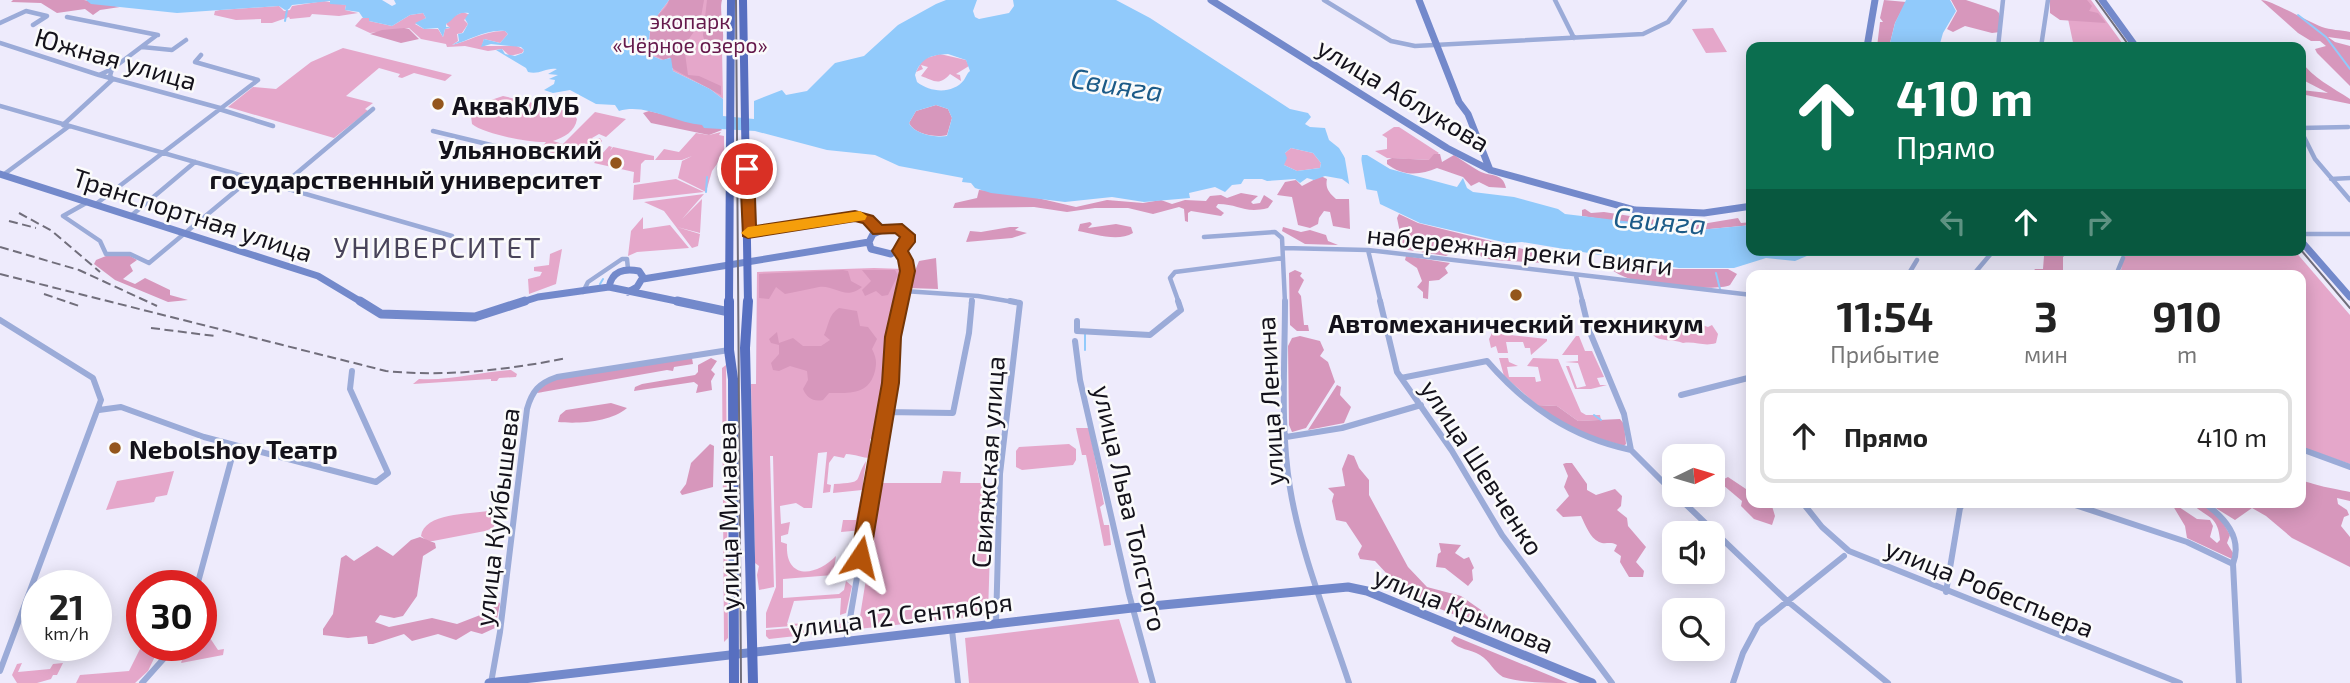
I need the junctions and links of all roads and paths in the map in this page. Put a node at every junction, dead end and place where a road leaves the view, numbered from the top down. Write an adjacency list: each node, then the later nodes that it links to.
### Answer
1 (731, 0): 26 (main road)
2 (743, 0): 54 (main road, улица Минаева)
3 (1211, 0): 42 (street, улица Аблукова)
4 (1324, 0): 23 (street)
5 (1419, 0): 23 (street)
6 (1555, 0): 16 (street)
7 (1685, 0): 16 (street)
8 (1875, 0): 18 (street)
9 (2003, 0): 19 (street)
10 (2038, 0): 12 (street)
11 (2102, 0): 21 (street)
12 (2048, 1): 20 (street)
13 (67, 17): 24 (street)
14 (0, 23): 15 (street)
15 (33, 25)
16 (1574, 38): 23 (street)
17 (186, 40): 24 (street)
18 (1868, 42)
19 (1999, 42)
20 (2042, 42)
21 (2132, 42)
22 (0, 43): 28 (street, Южная улица)
23 (1438, 45): 42 (street)
24 (142, 47): 27 (street)
25 (201, 55): 31 (street)
26 (731, 57): 76 (main road)
27 (112, 69): 28 (street); 29 (street)
28 (99, 75): 29 (street, Южная улица)
29 (113, 79): 31 (street, Южная улица); 33 (street)
30 (0, 106): 33 (street)
31 (220, 109): 34 (street, Южная улица); 39 (street)
32 (373, 109): 47 (street)
33 (65, 126): 39 (street); 43 (street)
34 (273, 126)
35 (2348, 127): 36 (street)
36 (2306, 129)
37 (433, 131): 40 (street)
38 (2306, 140): 46 (street)
39 (163, 153): 41 (street); 49 (street)
40 (524, 153)
41 (195, 162): 45 (street); 51 (street)
42 (1490, 170): 50 (street, улица Аблукова)
43 (1, 174): 49 (street, Транспортная улица)
44 (2350, 178): 46 (street)
45 (250, 179): 47 (street); 53 (street)
46 (2331, 179): 48 (street)
47 (279, 188): 57 (street)
48 (2350, 201)
49 (92, 203): 51 (street, Транспортная улица); 68 (street)
50 (1746, 207)
51 (132, 215): 53 (street, Транспортная улица)
52 (878, 230): 54 (street); 59 (street); 63 (street)
53 (186, 233): 68 (street); 78 (street, Транспортная улица)
54 (748, 233): 89 (main road, улица Минаева)
55 (2306, 234): 56 (street)
56 (2350, 234)
57 (452, 236)
58 (1203, 237): 60 (street, улица Ленина)
59 (869, 242): 63 (street); 74 (street)
60 (1283, 247): 62 (street, набережная реки Свияги); 65 (street, улица Ленина)
61 (2306, 247): 82 (street)
62 (1368, 250): 73 (street, набережная реки Свияги); 92 (street, улица Шевченко)
63 (900, 251): 77 (street)
64 (1989, 256): 71 (street)
65 (1283, 258): 86 (street); 98 (street, улица Ленина)
66 (2123, 258): 72 (street)
67 (1917, 260): 70 (street)
68 (149, 263)
69 (628, 269): 74 (street); 75 (street); 78 (street)
70 (1911, 270)
71 (1977, 270)
72 (2118, 270)
73 (1576, 276): 80 (street, набережная реки Свияги); 100 (street)
74 (643, 279): 79 (street)
75 (609, 287): 78 (street, Транспортная улица); 79 (street)
76 (729, 288): 84 (main road, улица Минаева)
77 (904, 291): 81 (street); 97 (street)
78 (583, 292)
79 (625, 292): 84 (street)
80 (1746, 294)
81 (972, 296): 83 (street); 97 (street)
82 (2350, 297)
83 (1020, 303): 118 (street, Свияжская улица)
84 (729, 312): 88 (main road, улица Минаева)
85 (0, 320): 96 (street)
86 (1077, 321)
87 (1075, 341): 117 (street, улица Льва Толстого)
88 (725, 351): 91 (main road, улица Минаева); 126 (street, улица Куйбышева)
89 (746, 368): 91 (main road); 109 (main road, улица Минаева)
90 (352, 371): 99 (street)
91 (730, 371): 110 (main road, улица Минаева)
92 (1401, 378): 95 (street, улица Шевченко); 100 (street)
93 (1746, 379): 94 (street)
94 (1681, 395)
95 (1421, 405): 98 (street); 134 (street, улица Шевченко)
96 (99, 410): 99 (street); 124 (street)
97 (885, 412): 120 (street)
98 (1286, 437): 114 (street, улица Ленина)
99 (235, 446): 113 (street)
100 (1631, 450): 103 (street)
101 (2306, 451): 102 (street)
102 (2350, 467)
103 (1662, 482)
104 (1689, 508): 116 (street)
105 (1806, 508): 115 (street, улица Робеспьера)
106 (1960, 508): 115 (street)
107 (2084, 508): 112 (street)
108 (2212, 508): 112 (street)
109 (750, 525): 110 (main road); 121 (main road, улица Минаева)
110 (733, 528): 122 (main road, улица Минаева)
111 (1844, 556): 116 (street)
112 (2232, 564): 138 (street)
113 (201, 570)
114 (1318, 590): 117 (street, улица 12 Сентября); 132 (street, улица Ленина); 133 (street, улица Крымова)
115 (1946, 592): 137 (street, улица Робеспьера)
116 (1786, 600): 135 (street); 136 (street)
117 (1132, 608): 118 (street, улица 12 Сентября); 131 (street, улица Льва Толстого)
118 (996, 624): 119 (street, улица 12 Сентября)
119 (952, 630): 120 (street, улица 12 Сентября); 130 (street)
120 (846, 642): 121 (street, улица 12 Сентября)
121 (752, 653): 122 (street, улица 12 Сентября); 129 (main road, улица Минаева)
122 (734, 655): 127 (street, улица 12 Сентября); 128 (main road, улица Минаева)
123 (162, 661): 125 (street)
124 (0, 671)
125 (142, 683)
126 (490, 683): 127 (street, улица 12 Сентября)
127 (502, 683)
128 (734, 683)
129 (753, 683)
130 (958, 683)
131 (1153, 683)
132 (1349, 683)
133 (1592, 683)
134 (1612, 683)
135 (1733, 683)
136 (1888, 683)
137 (2180, 683)
138 (2239, 683)

